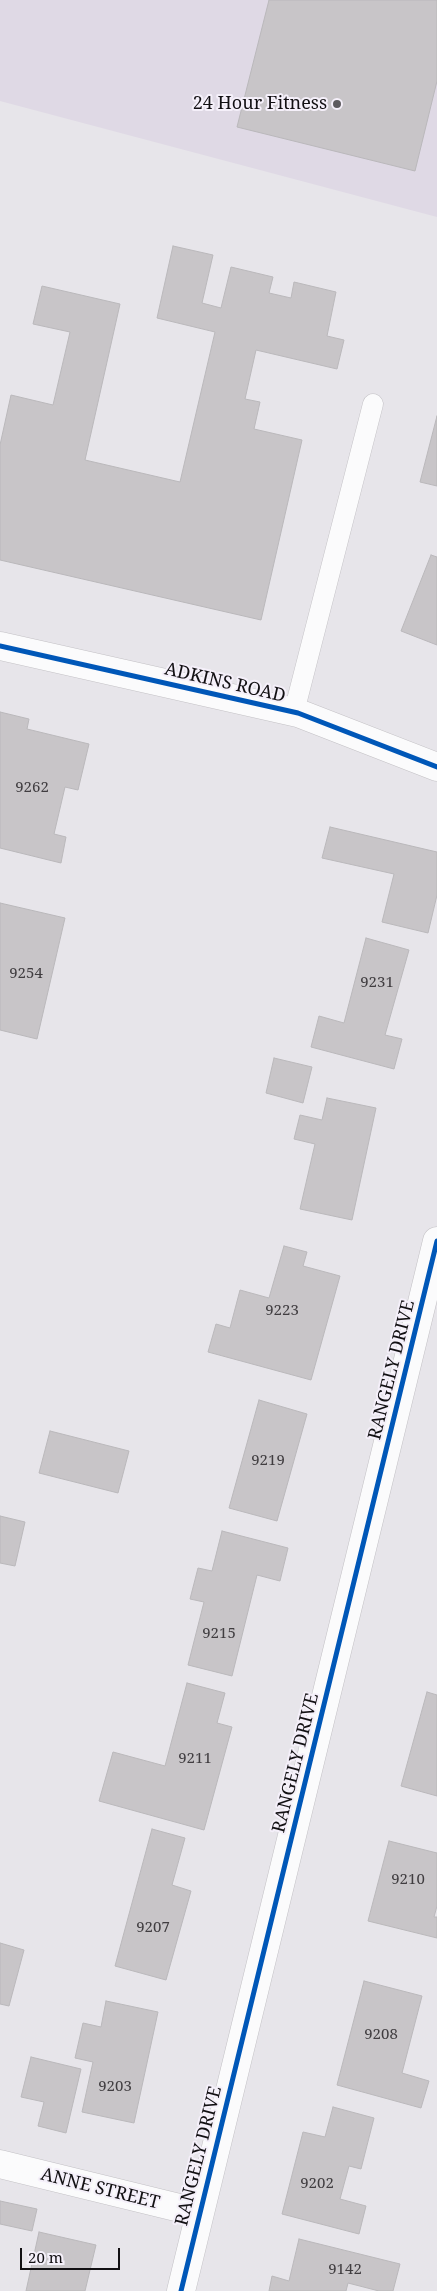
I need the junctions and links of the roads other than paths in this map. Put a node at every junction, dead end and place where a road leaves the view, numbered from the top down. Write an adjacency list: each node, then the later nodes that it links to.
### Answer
1 (373, 404): 3 (lane)
2 (0, 646): 3 (street, ADKINS ROAD)
3 (294, 712): 4 (street, ADKINS ROAD)
4 (437, 767)
5 (437, 1241): 6 (street, RANGELY DRIVE)
6 (428, 1317): 8 (street, RANGELY DRIVE)
7 (0, 2164): 8 (street, ANNE STREET)
8 (200, 2213): 9 (street, RANGELY DRIVE)
9 (181, 2291)

